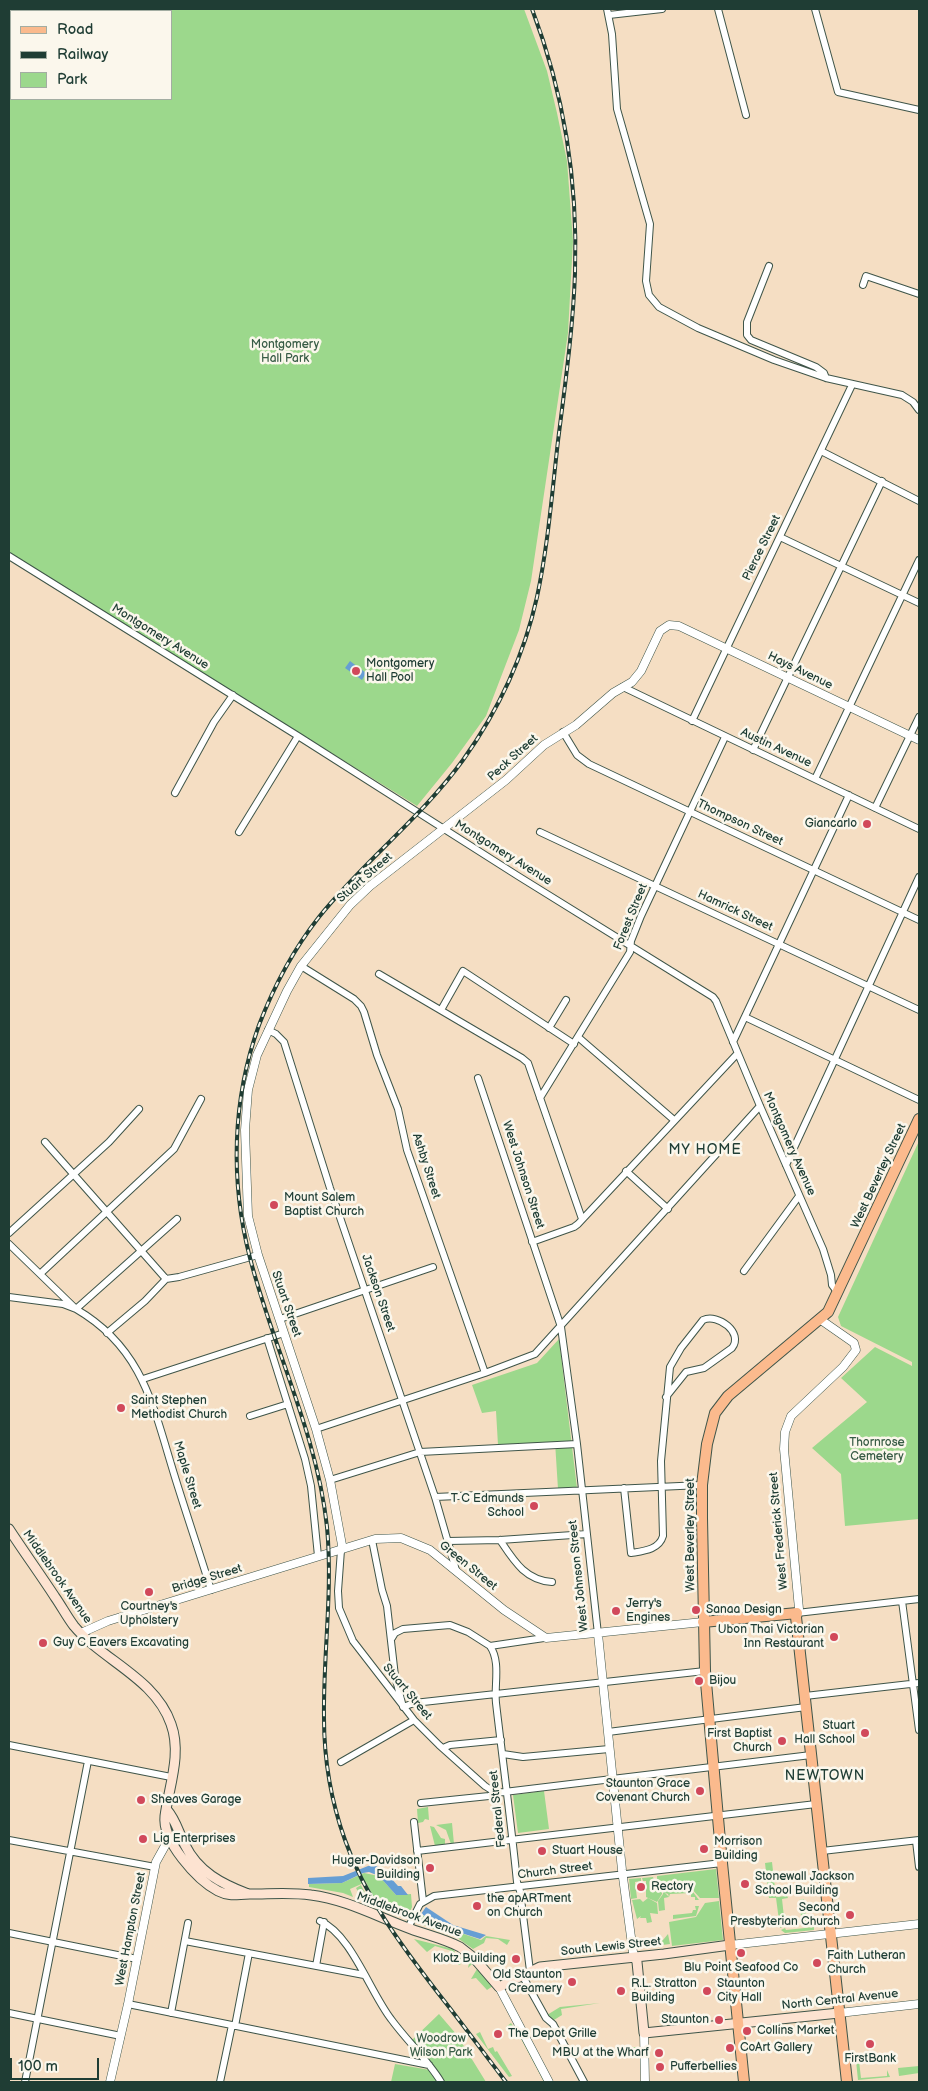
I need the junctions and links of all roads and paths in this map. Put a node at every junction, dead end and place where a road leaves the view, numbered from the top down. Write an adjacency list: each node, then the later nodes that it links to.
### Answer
1 (662, 9): 4 (street)
2 (718, 9): 6 (street)
3 (815, 9): 5 (street)
4 (608, 12): 10 (street)
5 (919, 110)
6 (746, 116)
7 (769, 266): 10 (street)
8 (863, 285): 9 (street)
9 (919, 294)
10 (826, 378): 11 (street)
11 (852, 385): 12 (street); 13 (street, Pierce Street)
12 (918, 405)
13 (821, 451): 14 (street); 16 (street, Pierce Street)
14 (882, 481): 15 (street); 19 (street)
15 (919, 501)
16 (780, 537): 19 (street); 23 (street, Pierce Street)
17 (9, 556): 26 (street, Montgomery Avenue)
18 (919, 560): 20 (street)
19 (840, 565): 20 (street); 24 (street)
20 (903, 595): 21 (street); 27 (street)
21 (919, 603)
22 (671, 624): 23 (street, Hays Avenue); 25 (street, Peck Street)
23 (727, 648): 24 (street, Hays Avenue); 29 (street, Pierce Street)
24 (788, 677): 27 (street, Hays Avenue); 35 (street)
25 (623, 687): 29 (street, Austin Avenue); 30 (street, Peck Street)
26 (232, 695): 32 (street, Montgomery Avenue); 37 (street)
27 (849, 707): 31 (street, Hays Avenue); 36 (street)
28 (919, 717): 31 (street)
29 (692, 720): 33 (street, Austin Avenue)
30 (563, 732): 40 (street, Thompson Street); 41 (street, Peck Street)
31 (910, 735): 34 (street, Hays Avenue); 39 (street)
32 (298, 736): 41 (street, Montgomery Avenue); 43 (street)
33 (725, 737): 35 (street, Austin Avenue); 40 (street, Forest Street)
34 (919, 740)
35 (754, 750): 36 (street, Austin Avenue)
36 (815, 779): 38 (street, Austin Avenue)
37 (174, 793)
38 (849, 795): 39 (street, Austin Avenue); 45 (street)
39 (875, 808): 42 (street, Austin Avenue)
40 (690, 811): 45 (street, Thompson Street); 47 (street, Forest Street)
41 (443, 829): 51 (street, Montgomery Avenue); 52 (street, Stuart Street)
42 (919, 829)
43 (239, 832)
44 (540, 832): 47 (street, Hamrick Street)
45 (814, 870): 48 (street, Thompson Street); 50 (street)
46 (919, 877): 48 (street)
47 (656, 885): 50 (street, Hamrick Street); 51 (street, Forest Street)
48 (903, 912): 49 (street, Thompson Street); 54 (street)
49 (919, 920)
50 (779, 944): 54 (street, Hamrick Street); 58 (street)
51 (630, 946): 61 (street, Forest Street); 62 (street, Montgomery Avenue)
52 (301, 966): 60 (street, Stuart Street); 102 (street, Ashby Street)
53 (379, 974): 56 (street)
54 (869, 986): 57 (street, Hamrick Street); 65 (street)
55 (566, 1000): 59 (street)
56 (441, 1010): 59 (street); 67 (street)
57 (919, 1010)
58 (746, 1017): 62 (street); 65 (street)
59 (549, 1028): 63 (street)
60 (268, 1030): 87 (street, Stuart Street); 92 (street, Jackson Street)
61 (578, 1037): 63 (street, Forest Street); 73 (street)
62 (733, 1042): 64 (street, Montgomery Avenue)
63 (574, 1044): 67 (street, Forest Street)
64 (738, 1054): 70 (street, Montgomery Avenue); 73 (street)
65 (835, 1060): 69 (street); 75 (street)
66 (478, 1078): 84 (street, West Johnson Street)
67 (540, 1098): 82 (street)
68 (201, 1099): 80 (street)
69 (919, 1100)
70 (760, 1106): 75 (street, Montgomery Avenue); 79 (street)
71 (139, 1109): 77 (street)
72 (919, 1119): 93 (main road, West Beverley Street)
73 (674, 1120): 76 (street)
74 (45, 1142): 77 (street)
75 (786, 1165): 78 (street, Montgomery Avenue)
76 (626, 1171): 79 (street); 82 (street)
77 (73, 1173): 80 (street); 83 (street)
78 (799, 1196): 89 (street); 93 (street, Montgomery Avenue)
79 (668, 1208): 98 (street)
80 (108, 1211): 86 (street); 90 (street)
81 (177, 1219): 86 (street)
82 (582, 1219): 84 (street)
83 (9, 1234)
84 (532, 1242): 98 (street, West Johnson Street)
85 (9, 1244): 90 (street, Maple Street)
86 (141, 1250): 91 (street); 95 (street)
87 (258, 1255): 91 (street); 96 (street, Stuart Street)
88 (433, 1267): 92 (street)
89 (744, 1271)
90 (40, 1274): 95 (street, Maple Street)
91 (166, 1279): 99 (street)
92 (365, 1290): 96 (street); 105 (street, Jackson Street)
93 (838, 1292): 97 (main road, West Beverley Street)
94 (9, 1297): 95 (street)
95 (76, 1309): 99 (street, Maple Street)
96 (280, 1318): 100 (street, Stuart Street)
97 (821, 1320): 112 (main road, West Beverley Street); 129 (street, West Frederick Street)
98 (560, 1327): 102 (street); 109 (street, West Johnson Street)
99 (107, 1333): 103 (street, Maple Street)
100 (284, 1333): 101 (street); 108 (street, Stuart Street)
101 (267, 1338): 103 (street); 106 (street)
102 (485, 1373): 105 (street)
103 (143, 1379): 126 (street, Maple Street)
104 (666, 1397): 104 (street); 113 (street)
105 (402, 1400): 108 (street); 110 (street, Jackson Street)
106 (288, 1404): 107 (street); 123 (street)
107 (250, 1416)
108 (316, 1429): 111 (street, Stuart Street)
109 (577, 1444): 110 (street); 115 (street, West Johnson Street)
110 (420, 1452): 111 (street); 116 (street, Jackson Street)
111 (330, 1480): 122 (street, Stuart Street)
112 (702, 1485): 113 (street); 130 (main road, West Beverley Street)
113 (662, 1486): 114 (street); 114 (street)
114 (624, 1488): 115 (street)
115 (582, 1490): 116 (street); 118 (street, West Johnson Street)
116 (435, 1497): 120 (street, Jackson Street)
117 (9, 1528): 131 (main road, Middlebrook Avenue)
118 (587, 1534): 121 (street); 132 (street, West Johnson Street)
119 (372, 1540): 122 (street, Green Street); 124 (street, Green Street); 134 (street)
120 (448, 1540): 121 (street); 124 (street, Jackson Street)
121 (500, 1540): 125 (street)
122 (341, 1550): 123 (street, Bridge Street); 141 (street, Stuart Street)
123 (318, 1556): 126 (street, Bridge Street)
124 (456, 1570): 133 (street, Green Street)
125 (552, 1582)
126 (211, 1590): 131 (street, Bridge Street)
127 (919, 1599): 128 (street)
128 (902, 1601): 129 (street); 138 (street)
129 (797, 1613): 130 (main road); 140 (main road, West Frederick Street)
130 (703, 1622): 132 (street); 136 (main road, West Beverley Street)
131 (81, 1632): 156 (main road, Middlebrook Avenue)
132 (598, 1634): 133 (street); 137 (street, West Johnson Street)
133 (544, 1638): 135 (street)
134 (391, 1639): 135 (street); 141 (street)
135 (490, 1646): 139 (street, Federal Street)
136 (705, 1671): 137 (street); 143 (main road, West Beverley Street)
137 (602, 1682): 139 (street); 146 (street, West Johnson Street)
138 (916, 1683): 140 (street); 145 (street)
139 (497, 1694): 141 (street); 147 (street, Federal Street)
140 (805, 1696): 142 (main road, West Frederick Street)
141 (403, 1707): 144 (street, Stuart Street)
142 (806, 1707): 143 (street); 152 (main road, West Frederick Street)
143 (710, 1719): 146 (street); 155 (main road, West Beverley Street)
144 (414, 1720): 149 (street, Stuart Street); 154 (street)
145 (919, 1730)
146 (608, 1732): 150 (street, West Johnson Street)
147 (501, 1740): 149 (street); 151 (street, Federal Street)
148 (9, 1745): 153 (street)
149 (442, 1748): 159 (street, Stuart Street)
150 (609, 1749): 151 (street); 157 (street, West Johnson Street)
151 (503, 1754): 158 (street, Federal Street)
152 (811, 1754): 155 (street); 161 (main road, West Frederick Street)
153 (88, 1761): 156 (street); 169 (street)
154 (341, 1762)
155 (714, 1766): 157 (street); 162 (main road, West Beverley Street)
156 (171, 1777): 165 (main road, Middlebrook Avenue)
157 (613, 1778): 158 (street); 164 (street, West Johnson Street)
158 (506, 1791): 159 (street); 166 (street, Federal Street)
159 (496, 1793): 160 (street)
160 (421, 1803)
161 (816, 1804): 162 (street); 171 (main road, West Frederick Street)
162 (718, 1815): 164 (street); 172 (main road, West Beverley Street)
163 (414, 1822): 170 (street)
164 (617, 1826): 166 (street); 175 (street, West Johnson Street)
165 (176, 1839): 174 (street, West Hampton Street); 180 (main road, Middlebrook Avenue)
166 (512, 1839): 170 (street); 176 (street, Federal Street)
167 (9, 1840): 169 (street)
168 (917, 1840): 171 (street); 173 (street)
169 (70, 1851): 174 (street); 184 (street)
170 (417, 1851): 177 (street)
171 (822, 1851): 182 (main road, West Frederick Street)
172 (722, 1863): 175 (street, Church Street); 185 (main road, West Beverley Street)
173 (919, 1867)
174 (154, 1868): 188 (street, West Hampton Street)
175 (622, 1874): 176 (street, Church Street); 187 (street, West Johnson Street)
176 (518, 1887): 177 (street, Church Street); 190 (street, Federal Street)
177 (423, 1901): 180 (street)
178 (188, 1923): 183 (street)
179 (919, 1924): 182 (street)
180 (408, 1928): 192 (main road, Middlebrook Avenue)
181 (9, 1933): 184 (street)
182 (831, 1934): 185 (street); 197 (main road, West Frederick Street)
183 (185, 1941): 186 (street); 196 (street)
184 (52, 1942): 188 (street); 198 (street)
185 (730, 1945): 187 (main road, South Lewis Street); 199 (main road, West Beverley Street)
186 (249, 1954): 189 (street); 200 (street)
187 (635, 1957): 190 (main road, South Lewis Street); 201 (main road, West Johnson Street)
188 (137, 1959): 193 (street, West Hampton Street)
189 (316, 1966): 191 (street); 191 (street)
190 (526, 1973): 192 (main road, South Lewis Street); 209 (street)
191 (364, 1974): 203 (street)
192 (499, 1987): 208 (street, Middlebrook Avenue)
193 (128, 2004): 196 (street); 202 (street, West Hampton Street)
194 (919, 2004): 197 (street, North Central Avenue)
195 (9, 2013): 198 (street)
196 (171, 2013): 200 (street)
197 (839, 2013): 199 (main road, North Central Avenue); 212 (main road, West Frederick Street)
198 (38, 2018): 202 (street); 204 (street)
199 (739, 2024): 201 (main road, North Central Avenue); 211 (main road, West Beverley Street)
200 (234, 2025): 203 (street); 206 (street)
201 (644, 2032): 210 (street, West Johnson Street)
202 (121, 2036): 205 (street, West Hampton Street)
203 (429, 2065): 207 (street)
204 (25, 2082)
205 (112, 2082)
206 (220, 2082)
207 (441, 2082)
208 (549, 2082)
209 (584, 2082)
210 (645, 2082)
211 (744, 2082)
212 (847, 2082)

